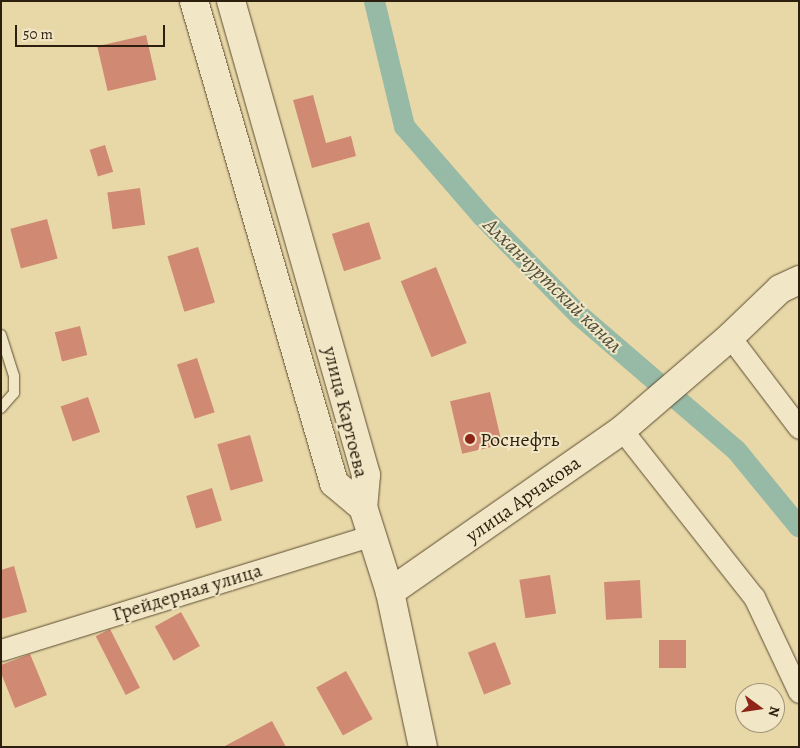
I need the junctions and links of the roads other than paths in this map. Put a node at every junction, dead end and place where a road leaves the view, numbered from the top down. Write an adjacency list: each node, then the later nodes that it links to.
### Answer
1 (194, 1): 9 (main road, улица Картоева)
2 (231, 1): 9 (main road, улица Картоева)
3 (799, 280): 5 (main road)
4 (1, 335): 6 (lane)
5 (730, 337): 7 (street); 8 (main road, улица Арчакова)
6 (1, 408)
7 (799, 428)
8 (622, 430): 11 (main road, улица Арчакова); 13 (street)
9 (363, 507): 10 (main road)
10 (372, 535): 11 (main road); 12 (street, Грейдерная улица)
11 (390, 592): 14 (main road)
12 (1, 650)
13 (799, 692)
14 (424, 747)

